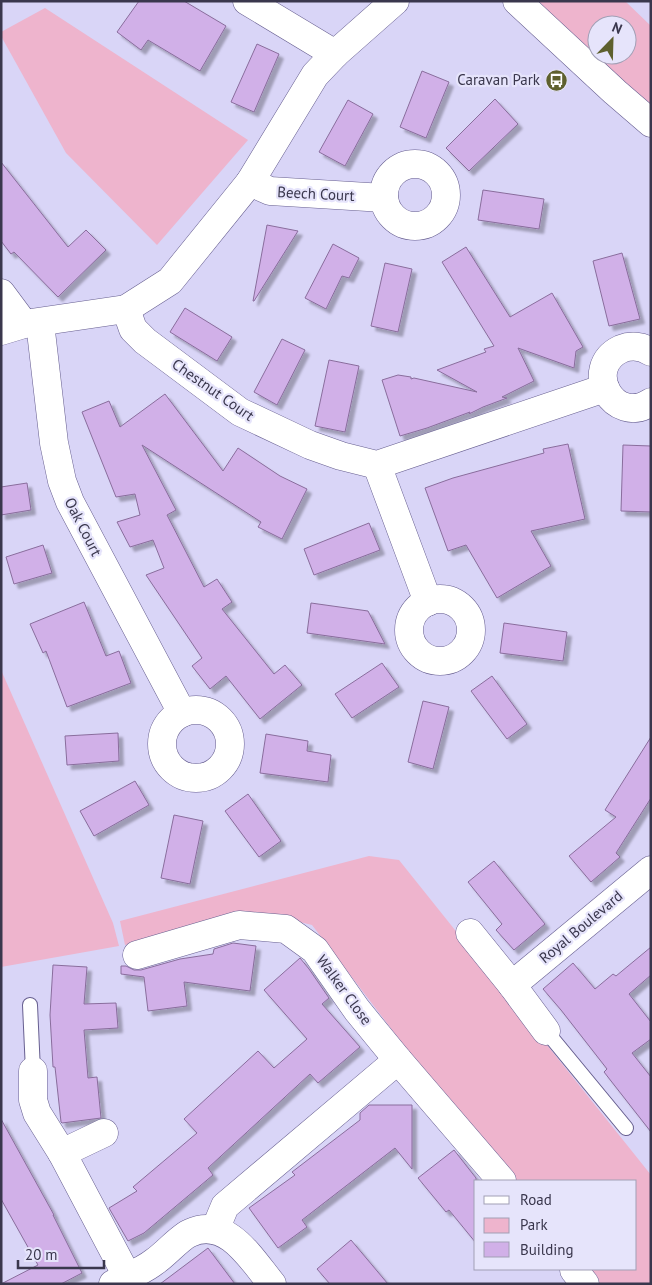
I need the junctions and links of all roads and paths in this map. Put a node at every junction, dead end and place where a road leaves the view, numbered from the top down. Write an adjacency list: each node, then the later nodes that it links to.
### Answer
1 (247, 1): 4 (street)
2 (395, 1): 4 (street)
3 (517, 1): 5 (street)
4 (335, 54): 6 (street)
5 (651, 123)
6 (250, 182): 7 (street, Beech Court); 9 (street)
7 (384, 198)
8 (1, 293): 10 (street)
9 (126, 309): 10 (street); 14 (street, Chestnut Court)
10 (22, 326): 16 (street, Oak Court)
11 (651, 352): 12 (street)
12 (605, 388): 13 (street); 14 (street)
13 (651, 402)
14 (377, 465): 15 (street)
15 (428, 602)
16 (182, 713)
17 (651, 870): 20 (street, Royal Boulevard)
18 (470, 933): 20 (street)
19 (137, 954): 23 (street, Walker Close)
20 (512, 985): 22 (street)
21 (30, 1005): 24 (lane)
22 (546, 1031): 25 (lane)
23 (398, 1060): 28 (street, Walker Close); 29 (street)
24 (33, 1070): 27 (street)
25 (626, 1128)
26 (104, 1132): 27 (street)
27 (62, 1153): 30 (street)
28 (501, 1180)
29 (215, 1230): 30 (street); 31 (street)
30 (120, 1280)
31 (272, 1284)

